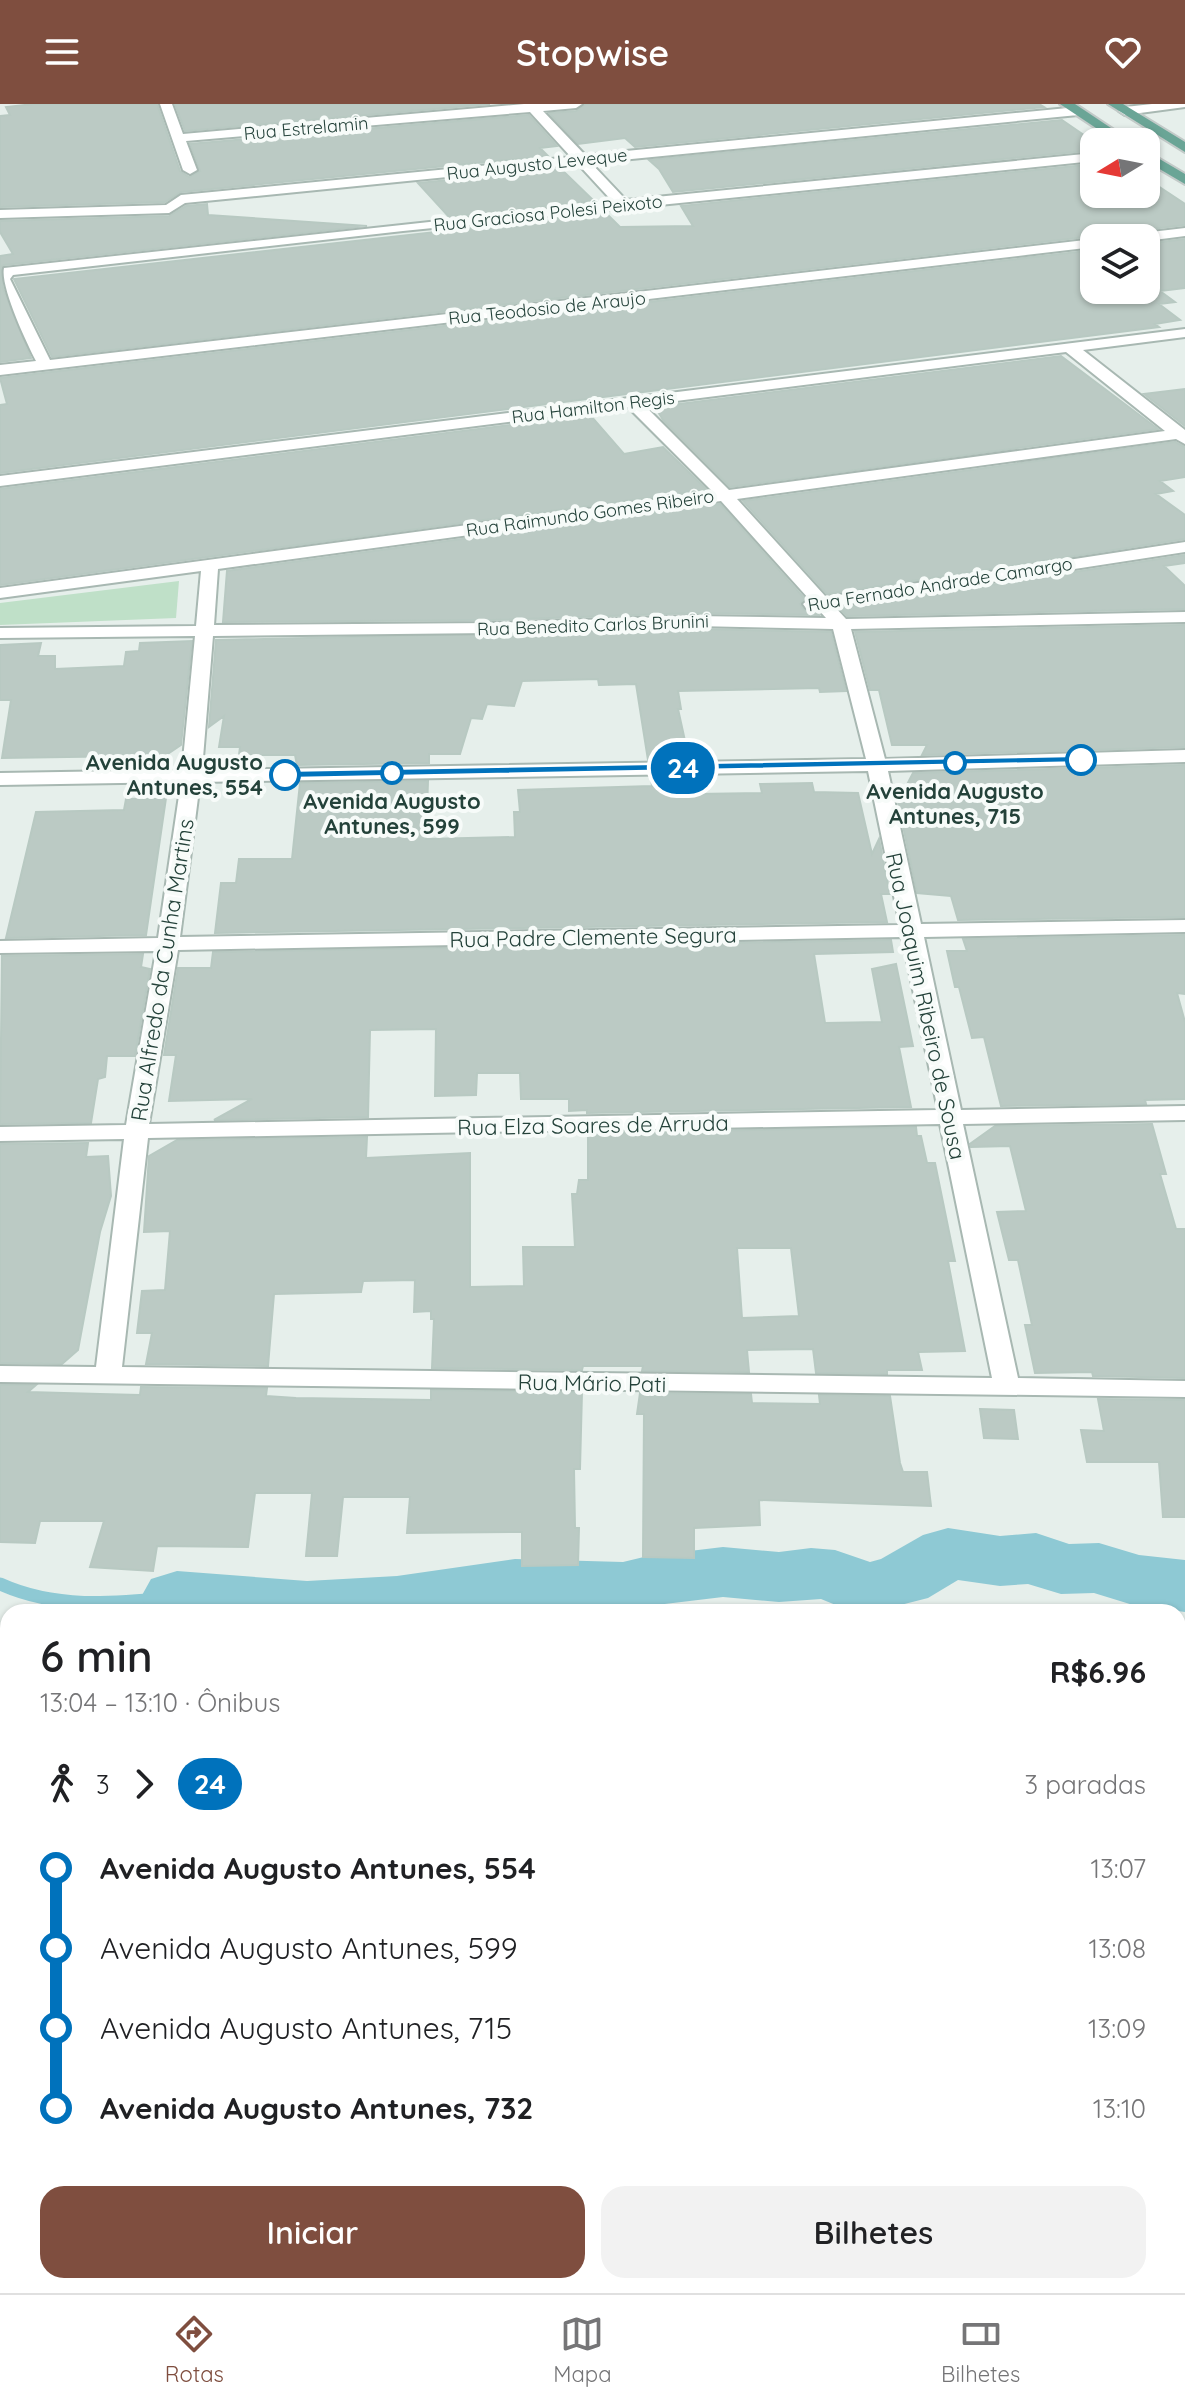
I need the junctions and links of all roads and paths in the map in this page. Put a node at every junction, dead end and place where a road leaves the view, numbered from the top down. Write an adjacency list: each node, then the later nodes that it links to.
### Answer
1 (166, 104): 8 (street)
2 (576, 104): 4 (street, Rua Estrelamin)
3 (1184, 104): 5 (street)
4 (532, 106): 8 (street, Rua Estrelamin); 11 (street)
5 (1120, 107): 9 (main road)
6 (1072, 108): 7 (main road); 11 (street, Rua Augusto Leveque)
7 (1104, 128)
8 (178, 138): 13 (street)
9 (1185, 148)
10 (1080, 158): 15 (street, Rua Graciosa Polesi Peixoto)
11 (581, 160): 15 (street); 16 (street, Rua Augusto Leveque)
12 (1160, 164): 14 (main road)
13 (190, 170)
14 (1185, 180)
15 (624, 206): 22 (street, Rua Graciosa Polesi Peixoto)
16 (0, 214)
17 (1185, 232): 18 (street)
18 (1160, 235)
19 (1080, 245): 22 (street, Rua Teodosio de Araujo)
20 (1185, 333): 21 (street, Rua Hamilton Regis)
21 (1069, 347): 24 (street, Rua Hamilton Regis); 25 (street)
22 (45, 365): 23 (street, Rua Teodosio de Araujo)
23 (0, 370)
24 (632, 402): 26 (street, Rua Hamilton Regis); 27 (street)
25 (1182, 436): 27 (street, Rua Raimundo Gomes Ribeiro)
26 (0, 481)
27 (724, 494): 29 (street, Rua Raimundo Gomes Ribeiro); 31 (street)
28 (1185, 547): 31 (street, Rua Fernado Andrade Camargo)
29 (210, 565): 30 (street, Rua Raimundo Gomes Ribeiro); 35 (street, Rua Alfredo da Cunha Martins)
30 (0, 593)
31 (821, 603): 33 (street, Rua Fernado Andrade Camargo); 34 (street)
32 (1185, 617): 34 (street, Rua Benedito Carlos Brunini)
33 (695, 621): 34 (street, Rua Benedito Carlos Brunini); 35 (street, Rua Benedito Carlos Brunini)
34 (841, 624): 38 (street, Rua Joaquim Ribeiro de Sousa)
35 (203, 632): 36 (street, Rua Benedito Carlos Brunini); 39 (street, Rua Alfredo da Cunha Martins)
36 (0, 633)
37 (1185, 756): 38 (street)
38 (877, 765): 39 (street); 42 (street, Rua Joaquim Ribeiro de Sousa)
39 (192, 776): 40 (street); 43 (street, Rua Alfredo da Cunha Martins)
40 (0, 779)
41 (1185, 926): 42 (street, Rua Padre Clemente Segura)
42 (911, 932): 43 (street, Rua Padre Clemente Segura); 46 (street, Rua Joaquim Ribeiro de Sousa)
43 (168, 945): 44 (street, Rua Padre Clemente Segura); 47 (street, Rua Alfredo da Cunha Martins)
44 (0, 947)
45 (1185, 1113): 46 (street, Rua Elza Soares de Arruda)
46 (949, 1119): 47 (street, Rua Elza Soares de Arruda); 51 (street, Rua Joaquim Ribeiro de Sousa)
47 (136, 1133): 48 (street, Rua Elza Soares de Arruda); 50 (street, Rua Alfredo da Cunha Martins)
48 (0, 1134)
49 (0, 1374): 50 (street, Rua Mário Pati)
50 (108, 1376): 51 (street, Rua Mário Pati)
51 (1007, 1388): 52 (street, Rua Mário Pati)
52 (1185, 1389)

